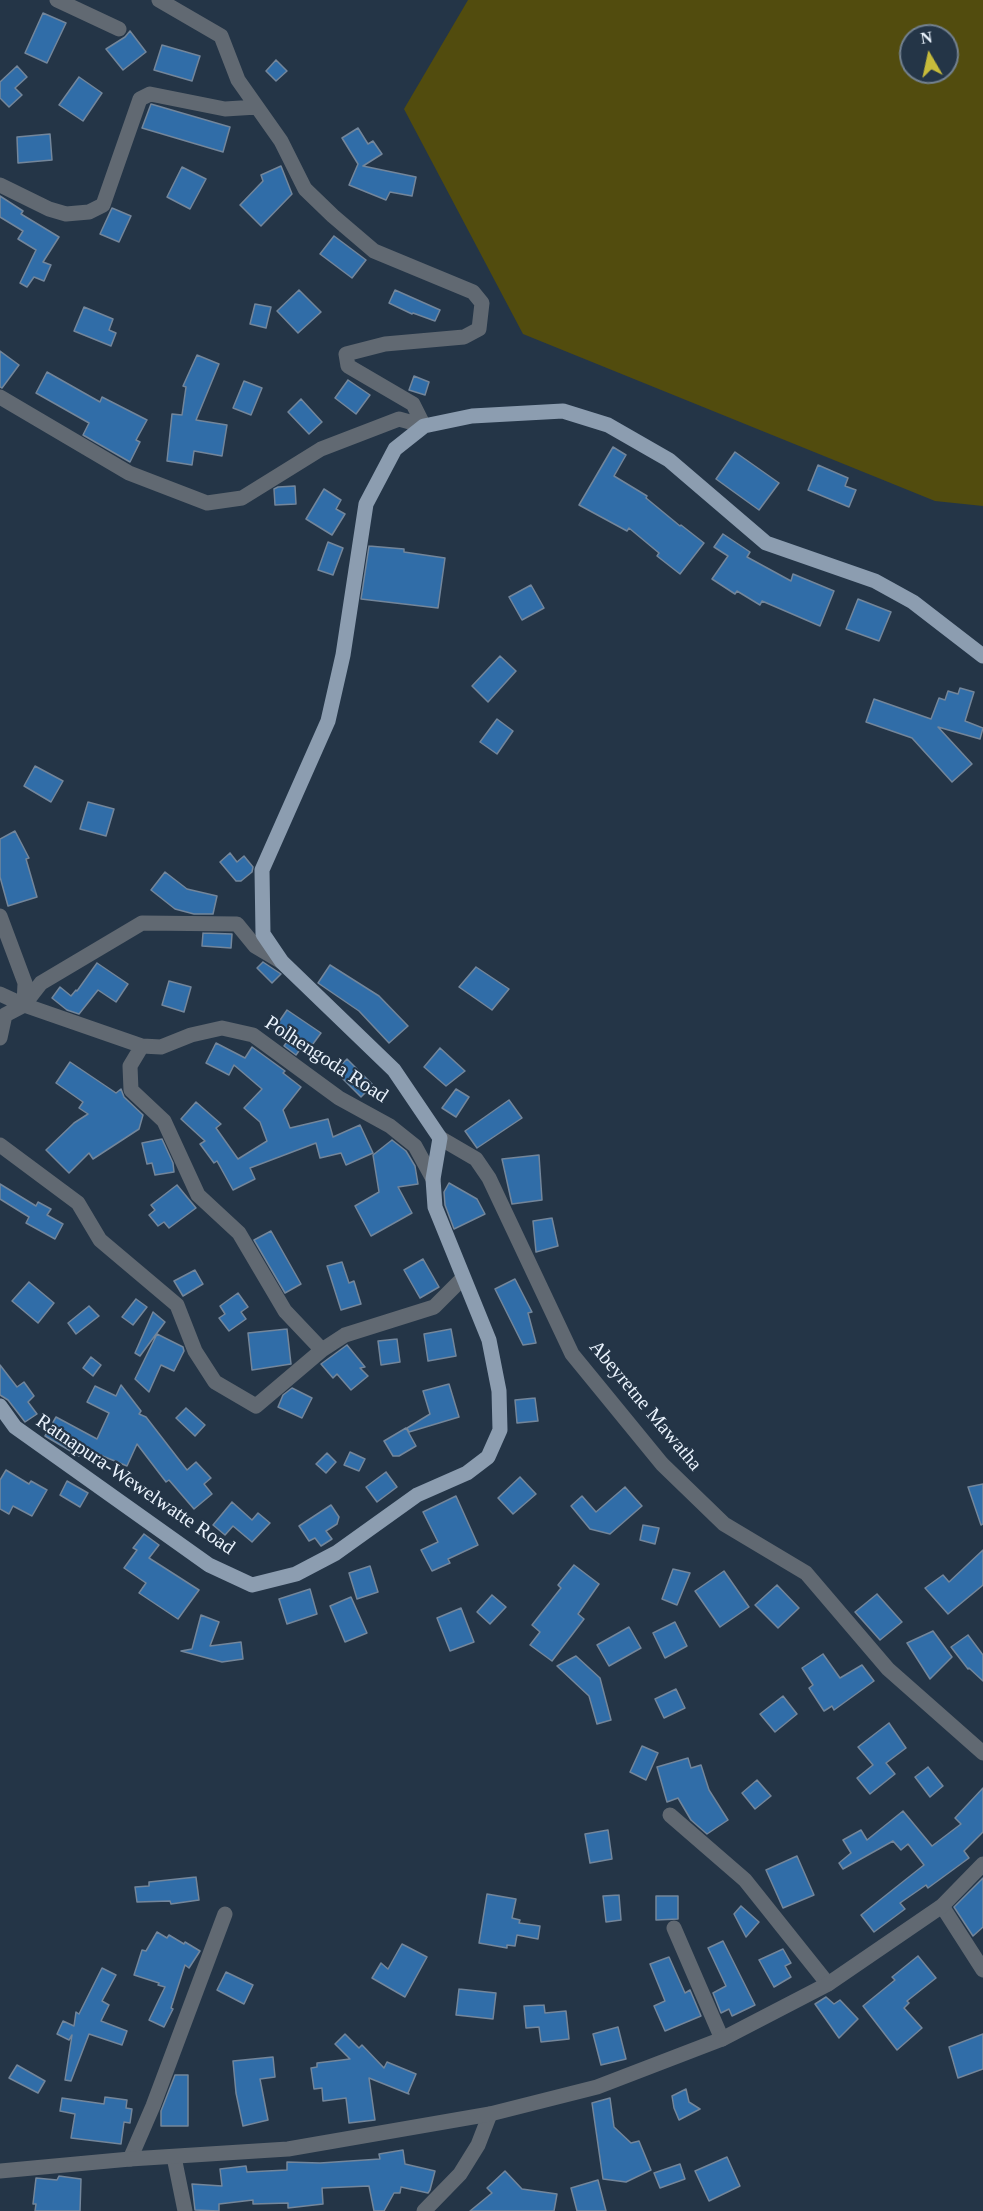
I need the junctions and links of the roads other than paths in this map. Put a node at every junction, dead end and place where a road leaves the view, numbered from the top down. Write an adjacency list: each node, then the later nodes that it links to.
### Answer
1 (57, 0): 3 (street)
2 (159, 0): 4 (street)
3 (119, 29)
4 (257, 107): 5 (street); 7 (street)
5 (0, 185)
6 (0, 397): 7 (street)
7 (424, 426): 8 (main road); 10 (main road)
8 (983, 656)
9 (0, 916): 12 (street)
10 (282, 962): 12 (street); 15 (main road)
11 (0, 994): 12 (street, Polhengoda Road)
12 (24, 1005): 13 (street); 14 (street, Polhengoda Road)
13 (0, 1038)
14 (142, 1046): 17 (street, Polhengoda Road); 19 (street)
15 (440, 1138): 17 (main road, Ratnapura-Wewelwatte Road); 21 (street, Abeyretne Mawatha)
16 (0, 1145): 19 (street)
17 (433, 1179): 18 (main road, Ratnapura-Wewelwatte Road)
18 (463, 1278): 19 (street); 20 (main road, Ratnapura-Wewelwatte Road)
19 (322, 1350)
20 (0, 1406)
21 (983, 1753)
22 (670, 1815): 28 (street)
23 (983, 1864): 24 (street)
24 (942, 1906): 27 (street); 28 (street)
25 (225, 1914): 32 (street)
26 (674, 1928): 29 (street)
27 (983, 1970)
28 (828, 1984): 29 (street)
29 (722, 2039): 30 (street)
30 (490, 2114): 31 (street); 35 (street)
31 (174, 2157): 32 (street); 34 (street)
32 (130, 2159): 33 (street)
33 (0, 2171)
34 (184, 2211)
35 (424, 2211)

